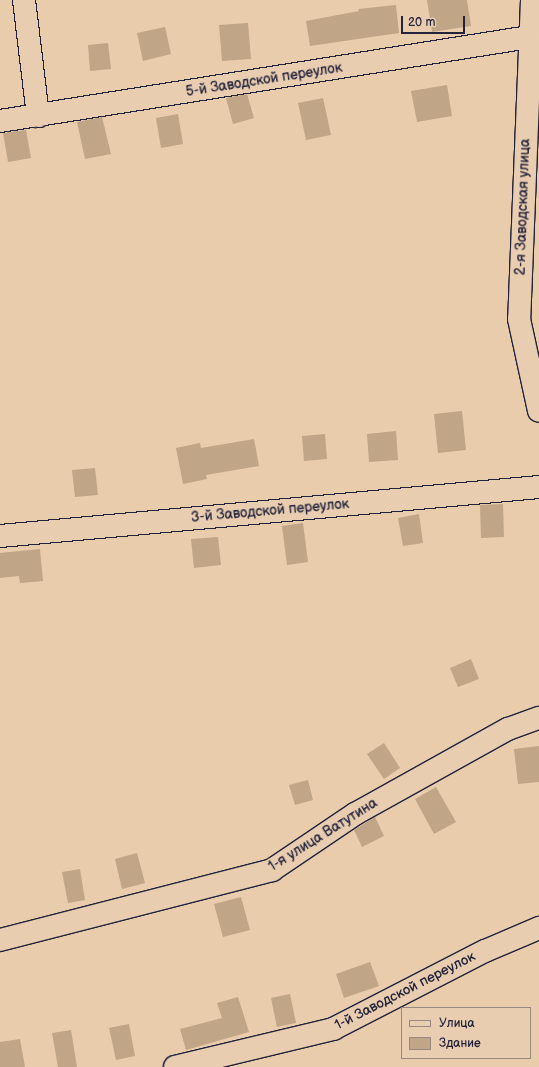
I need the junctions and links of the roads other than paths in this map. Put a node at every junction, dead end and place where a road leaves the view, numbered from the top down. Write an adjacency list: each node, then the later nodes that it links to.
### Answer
1 (24, 0): 4 (street)
2 (532, 0): 3 (street, 2-я Заводская улица)
3 (529, 37): 4 (street, 5-й Заводской переулок); 6 (street, 2-я Заводская улица)
4 (38, 116): 5 (street, 5-й Заводской переулок)
5 (0, 121)
6 (539, 411)
7 (539, 487): 8 (street, 3-й Заводской переулок)
8 (0, 536)
9 (539, 718): 11 (street, 1-я улица Ватутина)
10 (539, 928): 12 (street, 1-й Заводской переулок)
11 (0, 940)
12 (175, 1067)

